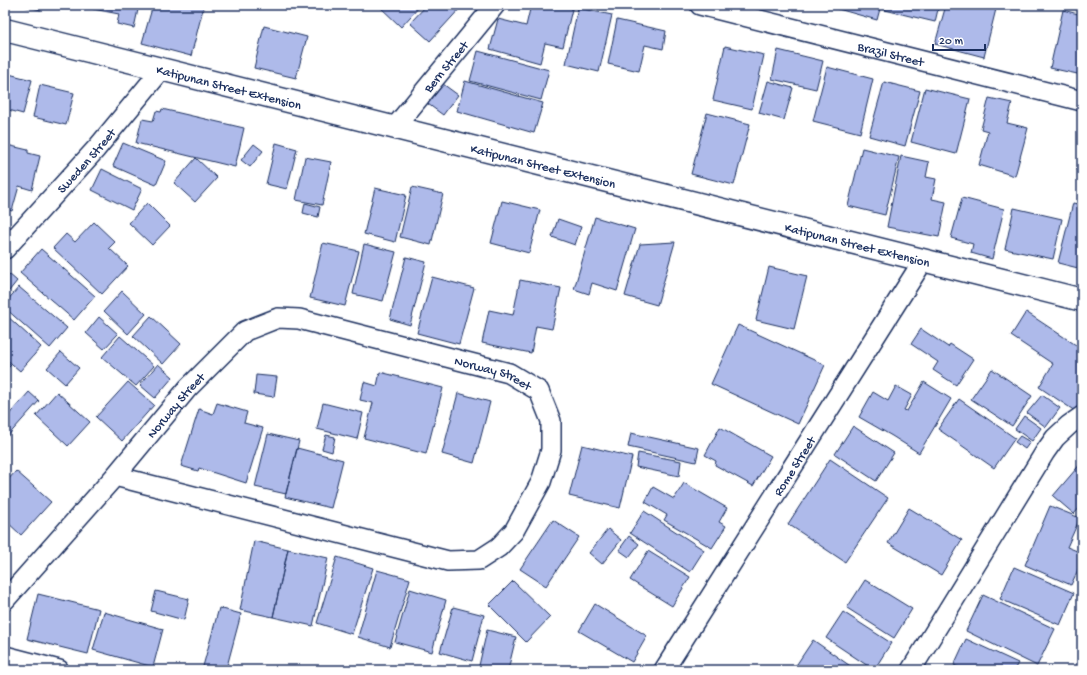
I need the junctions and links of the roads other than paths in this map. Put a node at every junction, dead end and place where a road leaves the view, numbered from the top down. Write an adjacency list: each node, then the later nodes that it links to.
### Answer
1 (495, 5): 6 (street, Bern Street)
2 (700, 5): 5 (street, Brazil Street)
3 (5, 30): 4 (street, Katipunan Street Extension)
4 (162, 69): 6 (street, Katipunan Street Extension); 7 (street, Sweden Street)
5 (1082, 101)
6 (395, 127): 8 (street, Katipunan Street Extension)
7 (5, 249)
8 (923, 261): 9 (street, Katipunan Street Extension); 15 (street, Rome Street)
9 (1082, 300)
10 (1082, 416): 16 (street)
11 (115, 476): 11 (street, Norway Street); 12 (street, Norway Street)
12 (5, 600)
13 (5, 656): 14 (street)
14 (59, 670)
15 (664, 670)
16 (911, 670)

